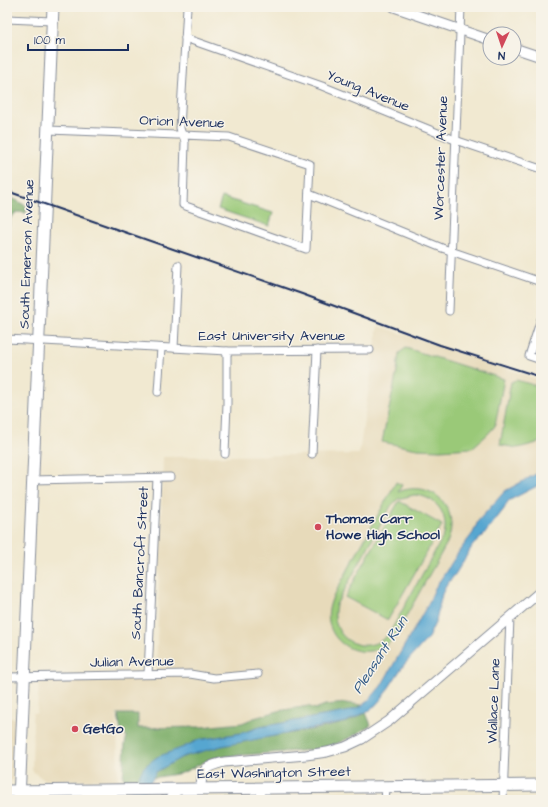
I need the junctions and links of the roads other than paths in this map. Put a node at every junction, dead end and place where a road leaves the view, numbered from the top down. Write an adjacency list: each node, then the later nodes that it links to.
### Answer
1 (53, 7): 6 (main road, South Emerson Avenue)
2 (186, 7): 9 (street)
3 (394, 7): 7 (street)
4 (461, 7): 7 (street, Worcester Avenue)
5 (7, 19): 6 (street)
6 (52, 21): 12 (main road, South Emerson Avenue)
7 (460, 30): 8 (street); 14 (street, Worcester Avenue)
8 (482, 37)
9 (185, 38): 13 (street); 14 (street, Young Avenue)
10 (522, 51): 11 (street)
11 (541, 57)
12 (48, 130): 13 (street, Orion Avenue); 23 (main road, South Emerson Avenue)
13 (183, 135): 16 (street, Orion Avenue); 16 (street)
14 (455, 140): 15 (street, Young Avenue); 17 (street, Worcester Avenue)
15 (541, 170)
16 (309, 194): 17 (street)
17 (450, 251): 19 (street); 20 (street, Worcester Avenue)
18 (178, 265): 25 (street)
19 (541, 282)
20 (449, 311)
21 (541, 319): 29 (street)
22 (7, 339): 23 (street)
23 (38, 341): 24 (street, East University Avenue); 35 (main road, South Emerson Avenue)
24 (161, 348): 25 (street, East University Avenue); 30 (street)
25 (174, 348): 28 (street, East University Avenue)
26 (317, 350): 27 (street, East University Avenue); 28 (street, East University Avenue); 32 (street)
27 (370, 350)
28 (227, 351): 31 (street)
29 (541, 360)
30 (158, 392)
31 (225, 454)
32 (312, 454)
33 (170, 477): 34 (street)
34 (157, 478): 35 (street); 38 (street, South Bancroft Street)
35 (32, 480): 40 (main road, South Emerson Avenue)
36 (541, 591): 37 (street)
37 (510, 617): 43 (street, Wallace Lane); 47 (street)
38 (148, 674): 39 (street, Julian Avenue); 40 (street, Julian Avenue)
39 (258, 674)
40 (24, 676): 41 (street, Julian Avenue); 49 (main road, South Emerson Avenue)
41 (7, 677)
42 (541, 785): 43 (main road, East Washington Street)
43 (504, 786): 44 (main road, East Washington Street); 53 (street, Wallace Lane)
44 (386, 787): 45 (main road, East Washington Street); 52 (street)
45 (261, 788): 47 (main road, East Washington Street); 51 (street)
46 (178, 789): 47 (main road, East Washington Street); 49 (main road, East Washington Street); 50 (street)
47 (201, 789)
48 (7, 791): 49 (main road, East Washington Street)
49 (19, 795)
50 (170, 800)
51 (260, 800)
52 (385, 800)
53 (503, 800)

